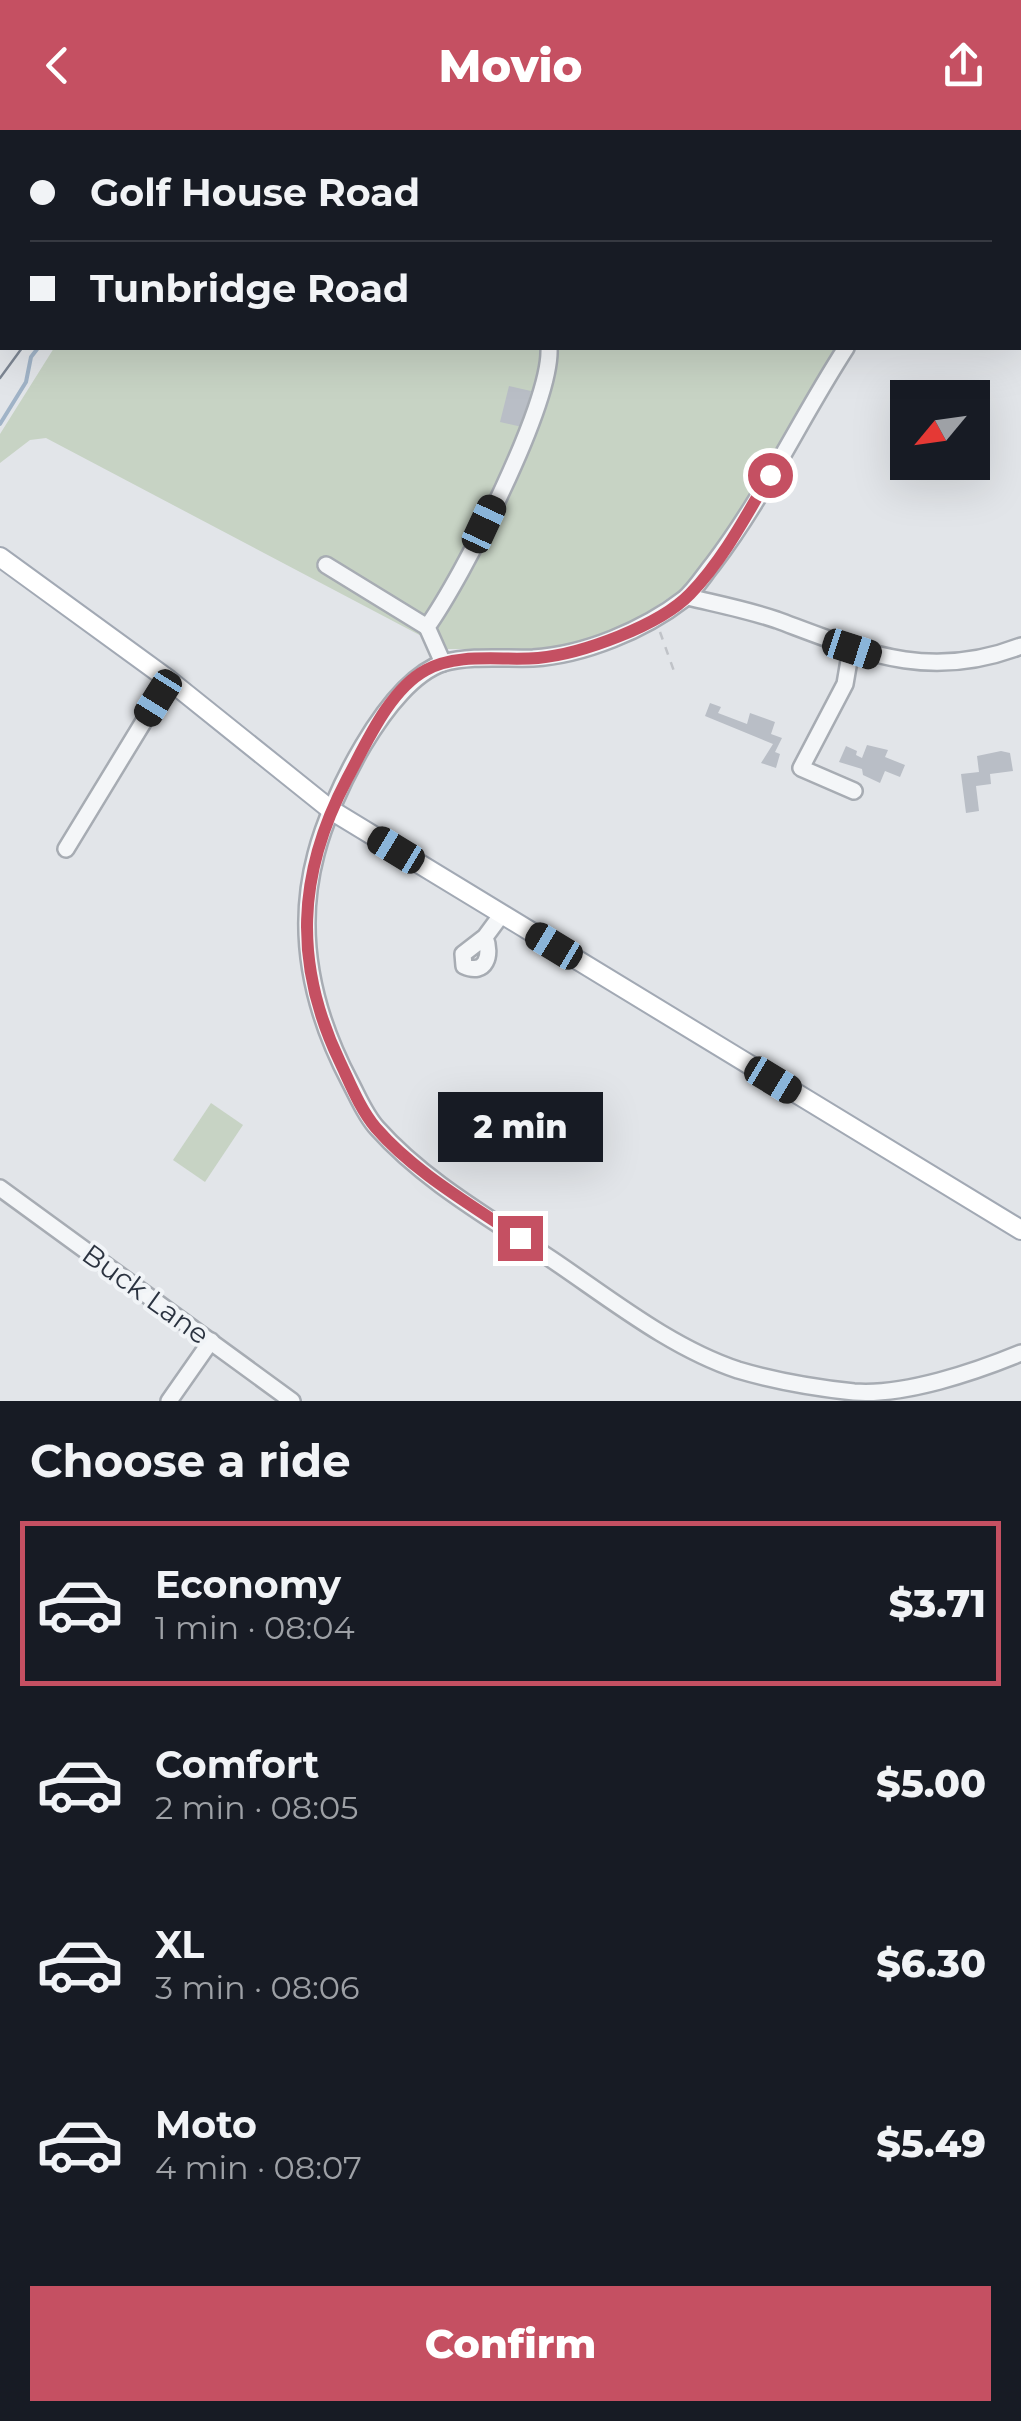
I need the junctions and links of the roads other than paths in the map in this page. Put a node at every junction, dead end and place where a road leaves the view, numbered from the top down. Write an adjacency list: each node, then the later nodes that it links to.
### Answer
1 (548, 350): 6 (street)
2 (845, 350): 5 (street)
3 (6, 560): 10 (main road)
4 (326, 564): 6 (street)
5 (688, 596): 8 (street); 9 (street)
6 (427, 627): 9 (street)
7 (1021, 646): 8 (street)
8 (852, 649): 11 (street)
9 (443, 664): 12 (street)
10 (169, 680): 12 (main road); 13 (street)
11 (854, 791)
12 (330, 810): 14 (main road); 19 (street)
13 (66, 849)
14 (502, 914): 15 (street); 17 (main road)
15 (485, 938)
16 (0, 1188): 18 (street, Buck Lane)
17 (1021, 1230)
18 (212, 1341): 20 (street); 21 (street, Buck Lane)
19 (1021, 1352)
20 (169, 1401)
21 (292, 1401)

